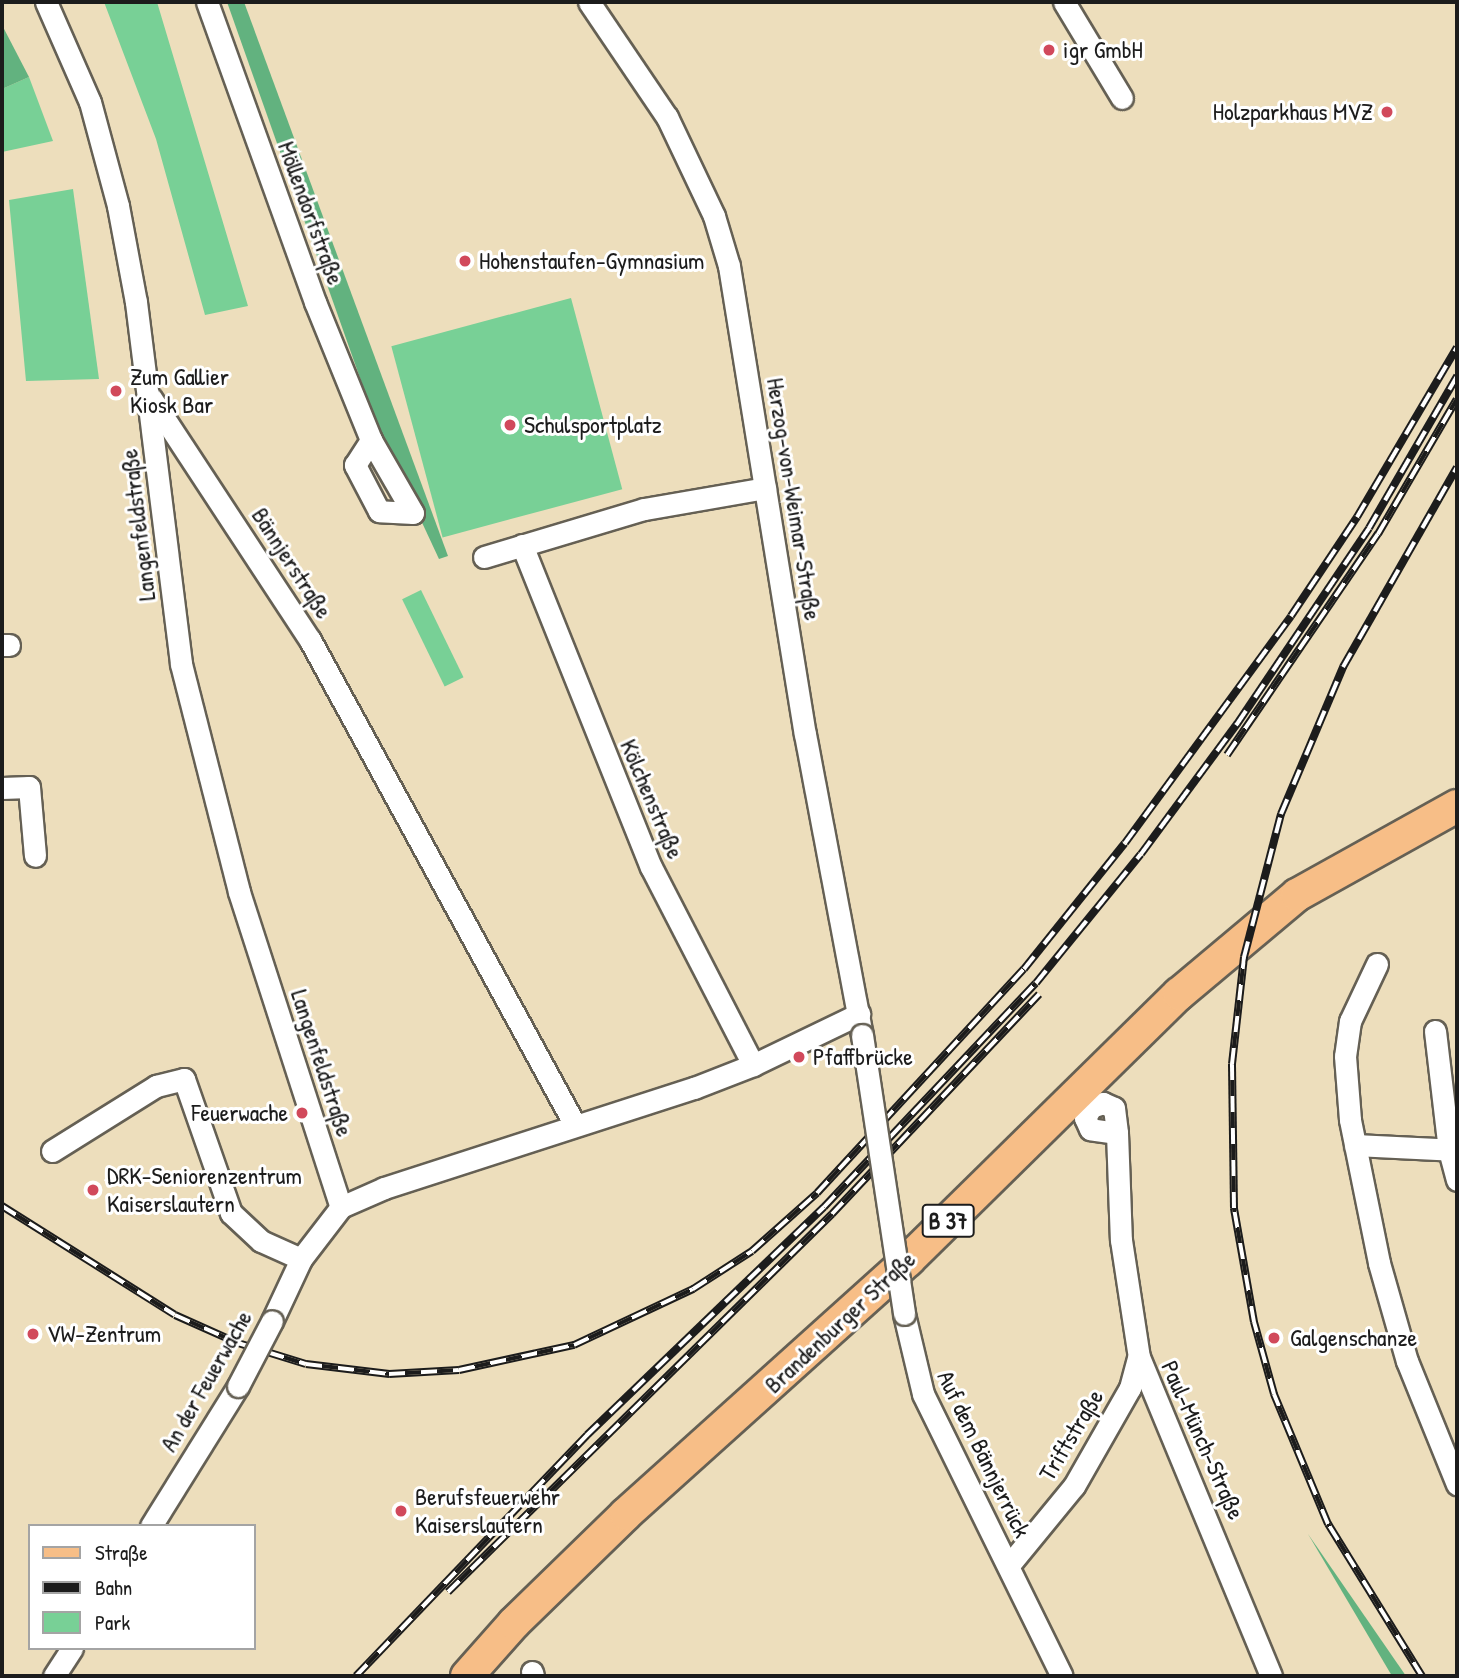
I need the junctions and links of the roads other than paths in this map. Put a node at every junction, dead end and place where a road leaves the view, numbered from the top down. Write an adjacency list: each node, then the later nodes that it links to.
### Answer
1 (46, 2): 6 (street, Bännjerstraße)
2 (208, 2): 7 (street, Möllendorfstraße)
3 (589, 2): 8 (street, Herzog-von-Weimar-Straße)
4 (1064, 2): 5 (street)
5 (1122, 98)
6 (148, 393): 19 (street, Bännjerstraße); 25 (street, Langenfeldstraße)
7 (372, 440)
8 (765, 488): 9 (street); 15 (street, Herzog-von-Weimar-Straße)
9 (522, 545): 10 (street); 18 (street, Kölchenstraße)
10 (484, 556)
11 (2, 788): 13 (street)
12 (1457, 806): 33 (main road, Brandenburger Straße / B 37)
13 (35, 856)
14 (1377, 964): 21 (street)
15 (859, 1014): 17 (street, Herzog-von-Weimar-Straße); 18 (street)
16 (1435, 1031): 22 (street)
17 (862, 1035): 30 (street, Auf dem Bännjerrück, bridge)
18 (754, 1065): 19 (street)
19 (575, 1125): 25 (street)
20 (1118, 1133): 27 (street, Paul-Münch-Straße)
21 (1355, 1145): 22 (street); 28 (street)
22 (1453, 1150): 24 (street)
23 (52, 1151): 26 (street)
24 (1457, 1180)
25 (341, 1207): 26 (street, An der Feuerwache)
26 (301, 1259): 29 (street, An der Feuerwache, bridge)
27 (1139, 1357): 30 (street, Triftstraße); 35 (street, Paul-Münch-Straße)
28 (1457, 1484)
29 (151, 1524)
30 (1009, 1565): 34 (street, Auf dem Bännjerrück)
31 (71, 1650): 32 (street)
32 (54, 1676)
33 (467, 1676)
34 (1062, 1676)
35 (1271, 1676)

